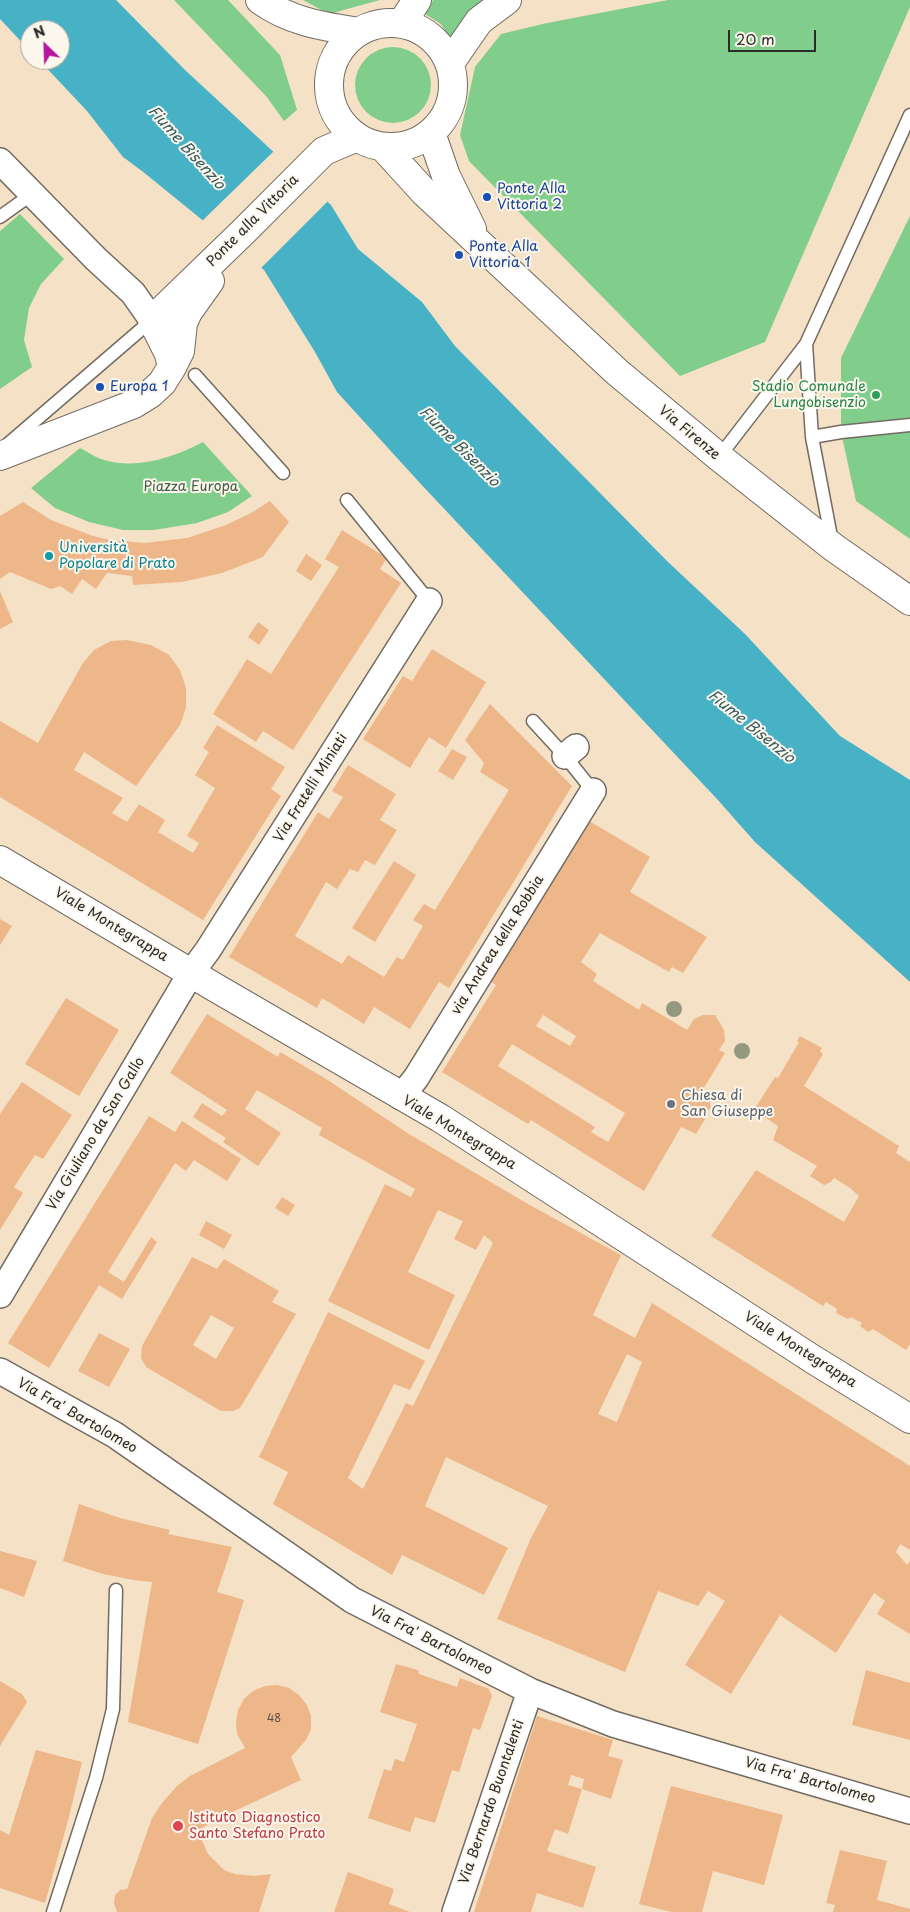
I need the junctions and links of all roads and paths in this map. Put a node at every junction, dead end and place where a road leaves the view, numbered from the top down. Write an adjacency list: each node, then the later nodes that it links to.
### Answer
1 (260, 0): 5 (street)
2 (417, 0): 4 (street)
3 (508, 0): 6 (street)
4 (402, 23): 5 (street); 6 (street)
5 (358, 32): 7 (street)
6 (450, 63): 9 (street)
7 (336, 114): 10 (street); 12 (street, Ponte alla Vittoria)
8 (910, 115): 19 (lane)
9 (431, 133): 11 (street); 17 (street, Via Firenze)
10 (356, 137): 11 (street); 12 (street, Ponte alla Vittoria)
11 (383, 147): 17 (street, Via Firenze)
12 (324, 151): 16 (street, Ponte alla Vittoria)
13 (0, 161): 14 (street)
14 (32, 194): 15 (lane); 18 (street)
15 (0, 217)
16 (243, 232): 18 (street, Ponte alla Vittoria); 20 (street)
17 (482, 248): 25 (street, Via Firenze)
18 (152, 320): 20 (street); 23 (lane)
19 (806, 344): 22 (lane); 25 (lane)
20 (184, 371): 24 (street); 26 (lane)
21 (910, 425): 22 (lane)
22 (812, 437): 28 (lane)
23 (0, 450)
24 (0, 456)
25 (719, 458): 28 (street, Via Firenze)
26 (283, 473)
27 (347, 500): 29 (lane)
28 (832, 547): 30 (street, Via Firenze)
29 (429, 601): 34 (street, Via Fratelli Miniati)
30 (910, 601)
31 (533, 721): 32 (lane)
32 (593, 791): 35 (street, via Andrea della Robbia)
33 (0, 860): 34 (street, Viale Montegrappa)
34 (191, 974): 35 (street, Viale Montegrappa); 36 (street, Via Giuliano da San Gallo)
35 (401, 1097): 38 (street, Viale Montegrappa)
36 (0, 1295)
37 (0, 1371): 40 (street, Via Fra' Bartolomeo)
38 (910, 1419)
39 (116, 1590): 42 (lane)
40 (530, 1691): 41 (street, Via Fra' Bartolomeo); 43 (street, Via Bernardo Buontalenti)
41 (910, 1811)
42 (54, 1912)
43 (455, 1912)

